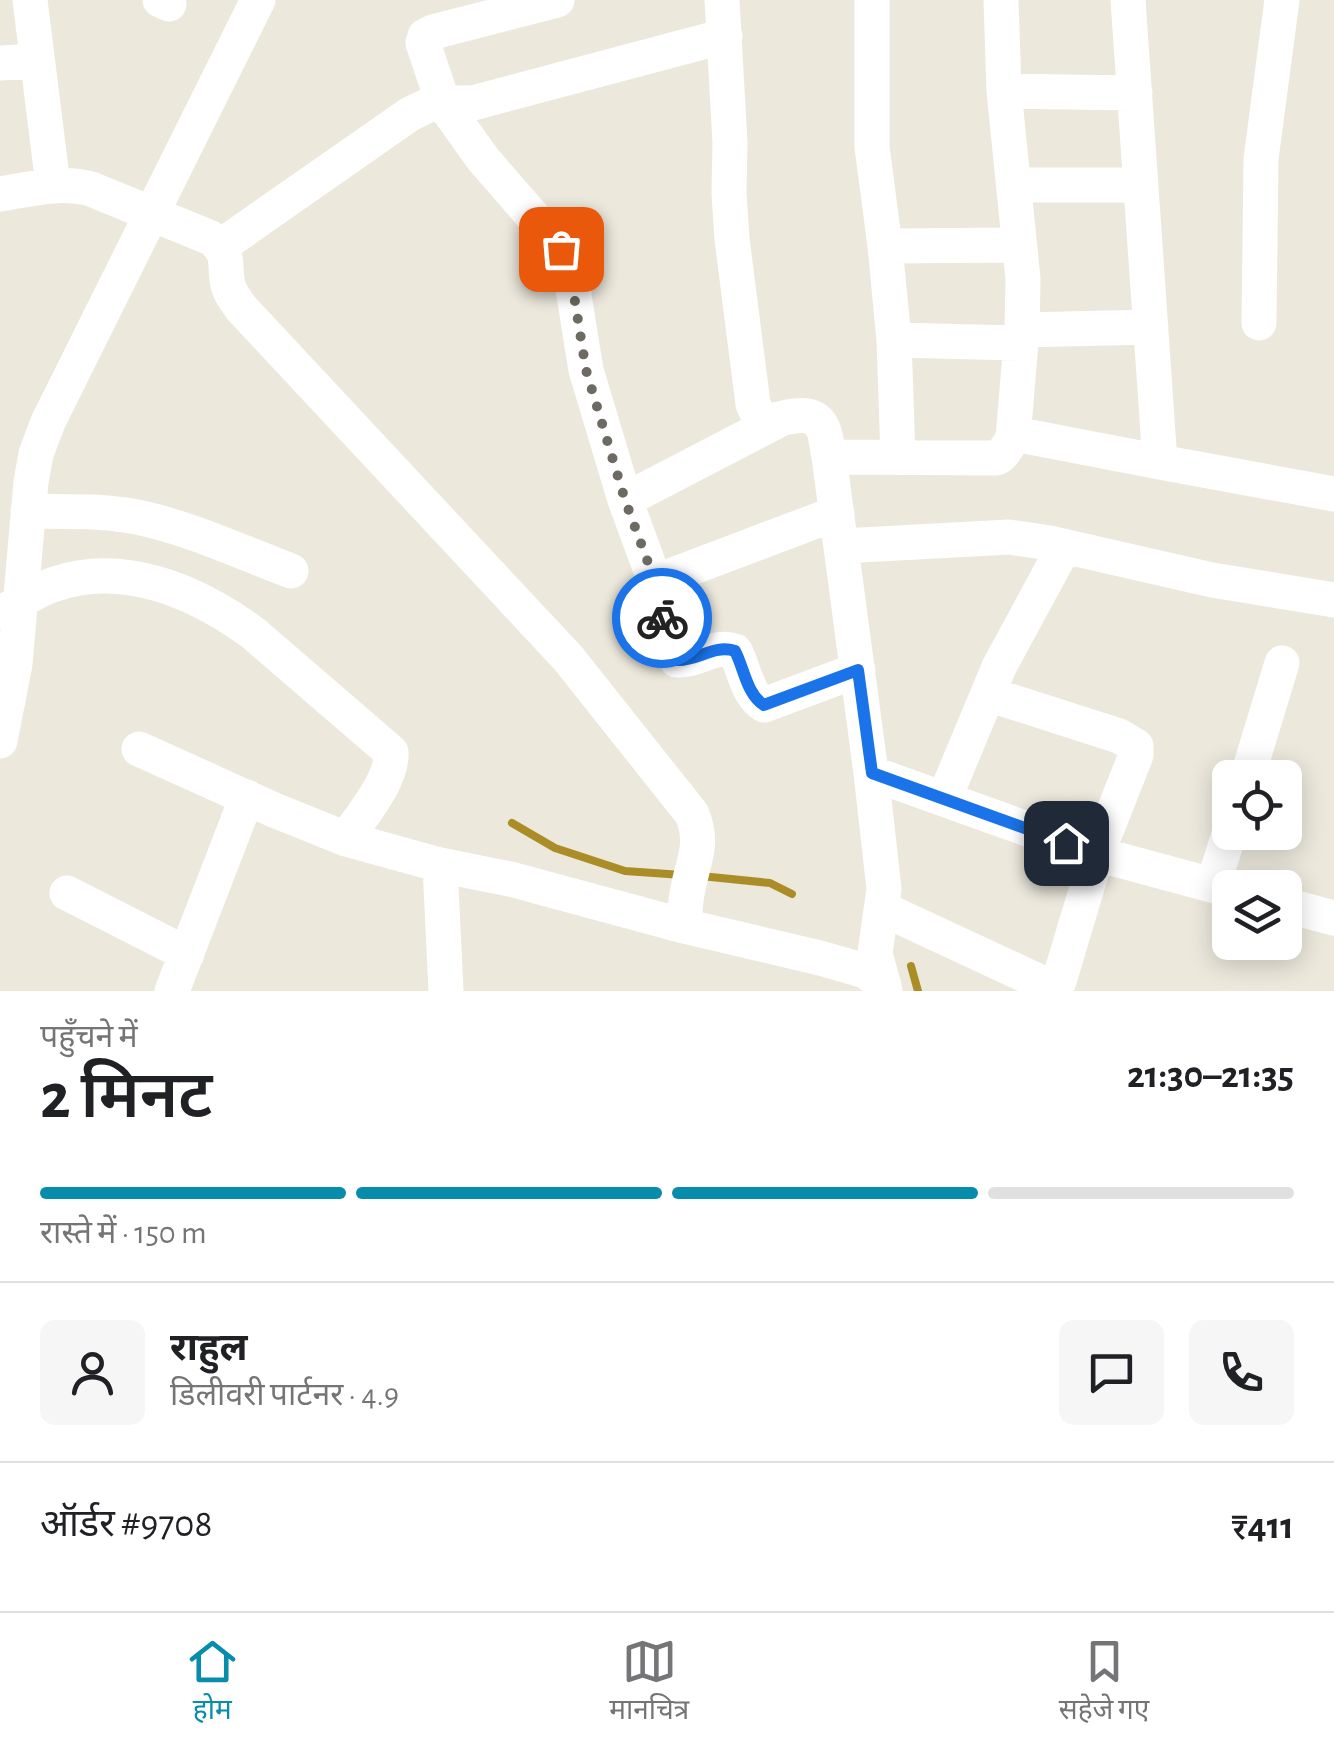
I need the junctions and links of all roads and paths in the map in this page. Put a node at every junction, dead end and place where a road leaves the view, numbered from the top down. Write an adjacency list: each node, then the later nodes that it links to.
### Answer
1 (30, 0): 10 (street)
2 (258, 0): 19 (street)
3 (557, 0): 14 (street)
4 (722, 0): 9 (street)
5 (872, 0): 22 (street)
6 (1001, 0): 12 (street)
7 (1128, 0): 13 (street)
8 (1282, 0): 23 (street)
9 (725, 36): 14 (street); 27 (street)
10 (36, 61): 11 (street); 15 (street)
11 (0, 63)
12 (1004, 91): 13 (street); 16 (street)
13 (1135, 93): 17 (street)
14 (443, 103): 21 (street); 33 (street)
15 (53, 185): 18 (street); 19 (street)
16 (1014, 185): 17 (street); 20 (street)
17 (1141, 185): 24 (street)
18 (0, 194)
19 (150, 214): 21 (street); 34 (street)
20 (1019, 245): 22 (street); 25 (street)
21 (221, 246): 57 (street)
22 (886, 246): 26 (street)
23 (1259, 324)
24 (1151, 327): 25 (street); 31 (street)
25 (1022, 337): 26 (street); 28 (street)
26 (894, 340): 30 (street)
27 (779, 420): 29 (street); 33 (street)
28 (1012, 438): 30 (street); 31 (street)
29 (829, 456): 30 (street); 35 (street)
30 (898, 457)
31 (1160, 462): 32 (street)
32 (1334, 494)
33 (625, 500): 38 (street)
34 (28, 511): 37 (street); 40 (street)
35 (839, 530): 36 (street); 38 (street); 42 (street)
36 (1064, 547): 39 (street); 43 (street)
37 (291, 571)
38 (653, 576): 42 (street)
39 (1334, 600)
40 (10, 608): 44 (street); 50 (street)
41 (1282, 664): 46 (street)
42 (858, 670): 47 (street)
43 (988, 694): 49 (street); 51 (street)
44 (0, 741)
45 (139, 750): 48 (street)
46 (1253, 760)
47 (872, 773): 49 (street); 58 (street)
48 (247, 798): 50 (street); 59 (street)
49 (944, 800): 51 (street)
50 (346, 839): 52 (street)
51 (1097, 854): 53 (street); 60 (street)
52 (440, 865): 57 (street); 62 (street)
53 (1212, 885)
54 (66, 893): 59 (street)
55 (1302, 910): 56 (street)
56 (1334, 918)
57 (684, 926): 58 (street)
58 (882, 952): 60 (street)
59 (187, 954): 61 (street)
60 (1051, 987)
61 (172, 991)
62 (446, 991)

